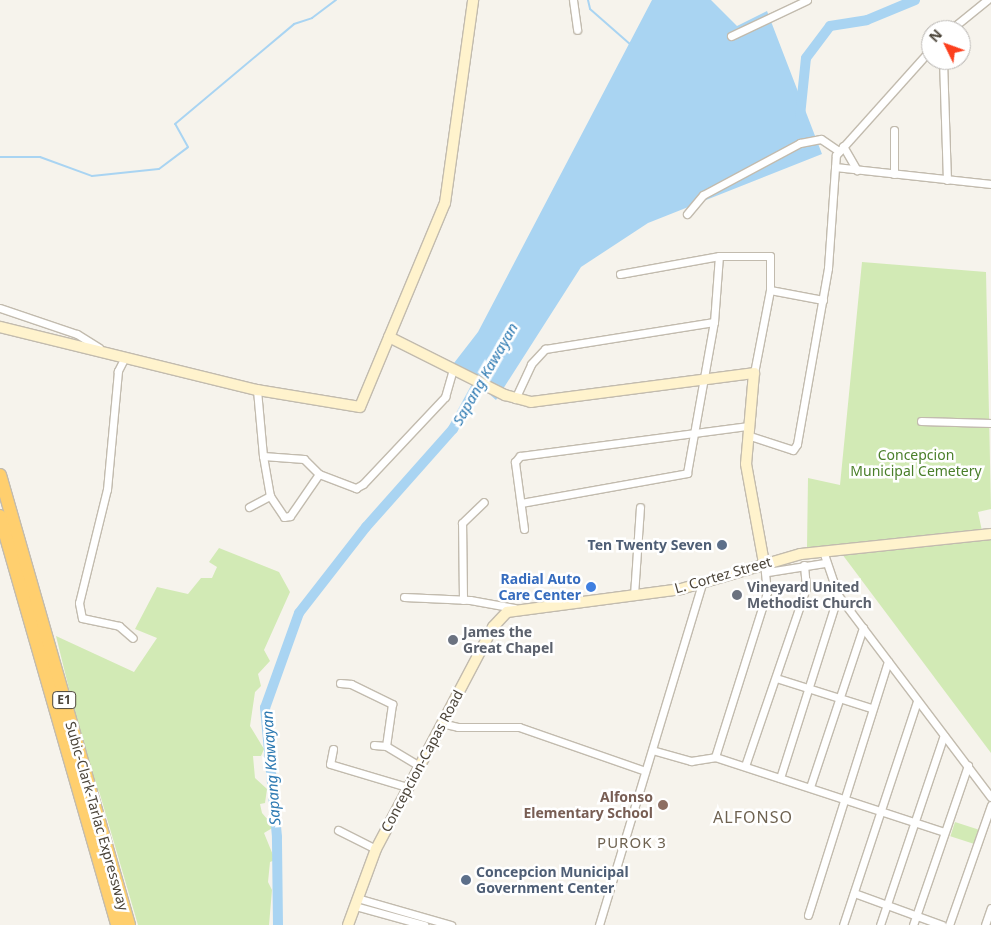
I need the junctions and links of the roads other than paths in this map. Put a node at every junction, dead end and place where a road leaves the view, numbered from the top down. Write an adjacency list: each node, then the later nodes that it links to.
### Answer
1 (474, 0): 25 (street)
2 (573, 0): 6 (street)
3 (987, 0): 5 (street)
4 (804, 1): 7 (street)
5 (962, 20)
6 (577, 30)
7 (731, 36)
8 (921, 60): 11 (street)
9 (943, 70): 15 (street)
10 (894, 130): 14 (street)
11 (841, 149): 12 (street); 13 (street); 17 (street)
12 (835, 168): 13 (street); 21 (street)
13 (858, 170): 14 (street)
14 (894, 174): 15 (street)
15 (947, 180): 16 (street)
16 (991, 184)
17 (687, 214)
18 (719, 256): 19 (street); 20 (street); 23 (street)
19 (620, 274)
20 (770, 290): 21 (street); 29 (street)
21 (823, 300): 35 (street)
22 (0, 308): 26 (street)
23 (714, 322): 30 (street); 32 (street)
24 (0, 326): 26 (street)
25 (389, 337): 28 (street); 31 (street)
26 (99, 348): 27 (street)
27 (125, 357): 31 (street); 59 (street)
28 (456, 371): 32 (street); 38 (street)
29 (754, 373): 30 (street); 35 (street)
30 (704, 378): 32 (street); 36 (street)
31 (256, 390): 37 (street)
32 (510, 397)
33 (921, 421): 34 (street)
34 (991, 423)
35 (747, 430): 36 (street); 51 (street)
36 (693, 432): 42 (street); 42 (street)
37 (263, 456): 38 (street); 40 (street)
38 (319, 474): 40 (street)
39 (0, 475): 96 (highway, Subic-Clark-Tarlac Expressway / E1)
40 (270, 496): 43 (street)
41 (484, 502): 56 (street)
42 (521, 503): 46 (street)
43 (248, 507)
44 (640, 507): 53 (street)
45 (0, 516): 95 (highway, Subic-Clark-Tarlac Expressway / E1)
46 (524, 529)
47 (991, 534): 48 (street, L. Cortez Street)
48 (823, 551): 49 (street); 51 (street, L. Cortez Street)
49 (824, 563): 50 (street); 54 (street)
50 (804, 566): 51 (street); 61 (street)
51 (766, 567): 52 (street, L. Cortez Street); 73 (street)
52 (702, 584): 53 (street, L. Cortez Street); 72 (street)
53 (634, 595): 57 (street, L. Cortez Street)
54 (838, 595): 58 (street); 63 (street)
55 (404, 597): 56 (street)
56 (463, 600): 57 (street)
57 (514, 608): 67 (street, Concepcion-Capas Road)
58 (863, 628): 60 (street); 64 (street)
59 (133, 638)
60 (888, 661): 65 (street); 66 (street)
61 (776, 678): 63 (street); 76 (street)
62 (340, 683): 70 (street)
63 (807, 688): 64 (street); 78 (street)
64 (838, 697): 66 (street); 80 (street)
65 (917, 701): 68 (street); 84 (street)
66 (871, 708): 82 (street)
67 (441, 723): 75 (street, Concepcion-Capas Road); 77 (street)
68 (944, 735): 74 (street); 85 (street)
69 (374, 745): 70 (street)
70 (386, 746): 75 (street)
71 (333, 749): 79 (street)
72 (652, 750): 73 (street); 77 (street)
73 (715, 757): 76 (street)
74 (968, 765): 81 (street); 87 (street)
75 (419, 766): 79 (street, Concepcion-Capas Road)
76 (746, 766): 78 (street)
77 (645, 771): 100 (street)
78 (780, 778): 80 (street)
79 (408, 787): 88 (street, Concepcion-Capas Road)
80 (810, 787): 82 (street)
81 (991, 797)
82 (843, 798): 84 (street); 93 (street)
83 (991, 805): 105 (street)
84 (879, 809): 85 (street); 89 (street)
85 (912, 821): 87 (street); 91 (street)
86 (338, 830): 88 (street)
87 (944, 832): 94 (street)
88 (376, 849): 90 (street, Concepcion-Capas Road)
89 (854, 893): 91 (street); 101 (street)
90 (356, 902): 97 (street, Concepcion-Capas Road); 98 (street); 99 (street)
91 (886, 904): 94 (street); 102 (street)
92 (991, 908): 106 (street)
93 (808, 915)
94 (916, 916): 103 (street); 104 (street)
95 (117, 925)
96 (129, 925)
97 (348, 925)
98 (424, 925)
99 (451, 925)
100 (599, 925)
101 (843, 925)
102 (880, 925)
103 (913, 925)
104 (942, 925)
105 (949, 925)
106 (985, 925)

